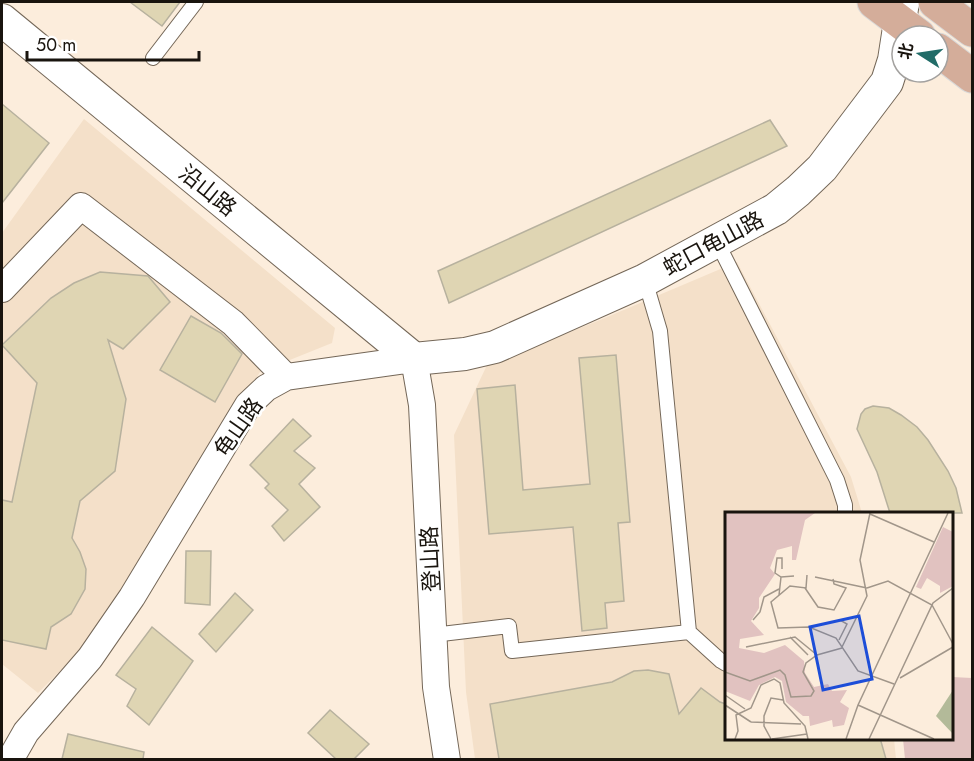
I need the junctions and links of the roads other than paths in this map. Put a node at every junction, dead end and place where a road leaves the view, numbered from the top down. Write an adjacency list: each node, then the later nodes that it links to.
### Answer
1 (196, 2): 7 (lane)
2 (874, 2): 5 (main road)
3 (935, 2): 6 (main road)
4 (2, 20): 13 (street, 沿山路)
5 (908, 20): 10 (street, 蛇口龟山路)
6 (972, 30)
7 (153, 58)
8 (950, 59): 9 (main road)
9 (972, 76)
10 (716, 240): 11 (street, 蛇口龟山路); 15 (lane)
11 (645, 280): 13 (street, 蛇口龟山路); 16 (lane)
12 (2, 289): 14 (street)
13 (414, 359): 14 (street, 龟山路); 17 (street, 登山路)
14 (286, 377): 20 (street, 龟山路)
15 (845, 512)
16 (689, 632): 17 (lane); 18 (lane)
17 (433, 635): 19 (street, 登山路)
18 (725, 663)
19 (438, 756)
20 (10, 759)

